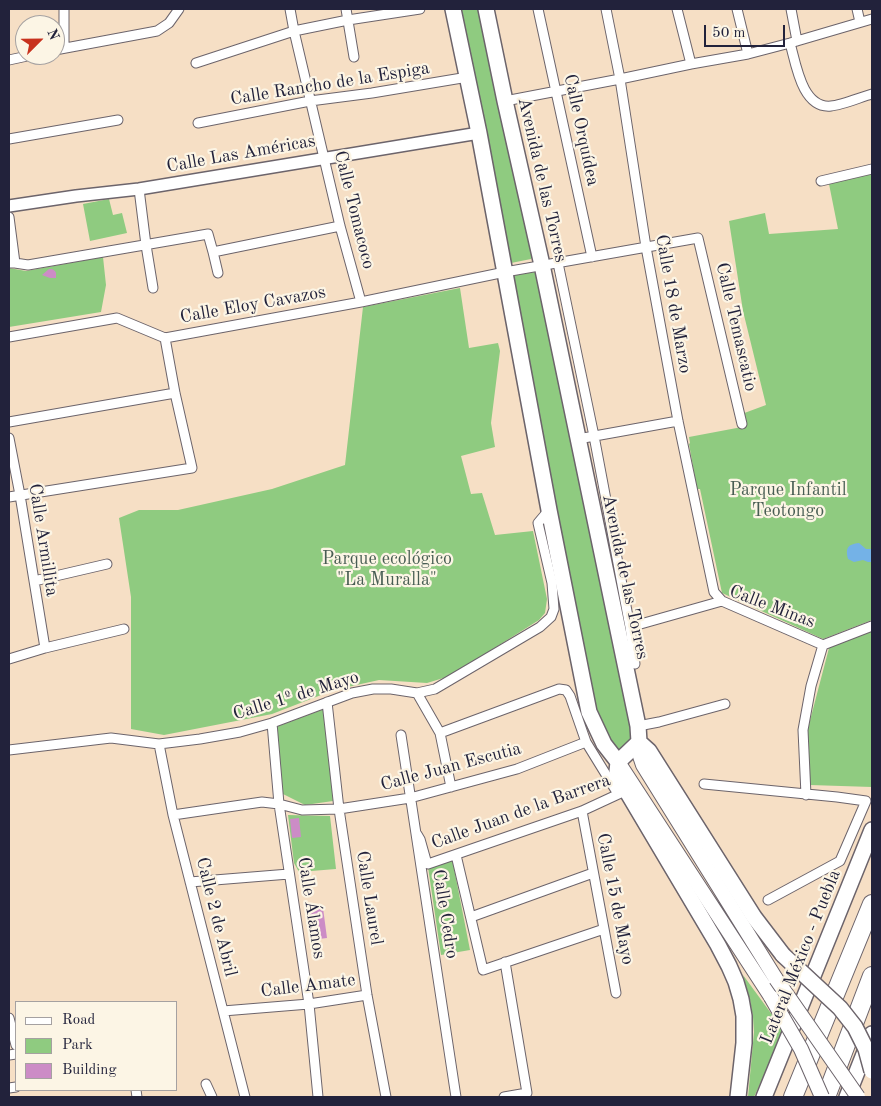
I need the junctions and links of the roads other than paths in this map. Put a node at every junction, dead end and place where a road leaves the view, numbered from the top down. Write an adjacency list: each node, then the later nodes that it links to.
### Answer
1 (179, 9): 18 (street)
2 (290, 9): 16 (street, Calle Tomacoco)
3 (346, 9): 14 (street)
4 (420, 9): 14 (street)
5 (454, 9): 23 (main road)
6 (486, 9): 28 (main road, Avenida de las Torres)
7 (538, 9): 25 (street, Calle Orquídea)
8 (606, 9): 24 (street, Calle 18 de Marzo)
9 (677, 9): 22 (street)
10 (737, 9): 19 (street)
11 (791, 9): 17 (street)
12 (857, 9): 15 (street)
13 (872, 19): 15 (street)
14 (348, 20): 16 (street); 20 (street)
15 (860, 22): 17 (street)
16 (294, 31): 21 (street); 27 (street, Calle Tomacoco)
17 (793, 42): 19 (street); 26 (street)
18 (65, 48)
19 (748, 54): 22 (street)
20 (354, 57)
21 (196, 63)
22 (691, 64): 24 (street)
23 (468, 78): 27 (street, Calle Rancho de la Espiga); 31 (main road)
24 (620, 79): 25 (street); 42 (street, Calle 18 de Marzo)
25 (556, 91): 28 (street); 44 (street, Calle Orquídea)
26 (872, 94)
27 (310, 101): 30 (street, Calle Rancho de la Espiga); 33 (street, Calle Tomacoco)
28 (505, 102): 47 (main road, Avenida de las Torres)
29 (118, 120): 32 (street)
30 (198, 123)
31 (479, 132): 33 (street, Calle Las Américas); 48 (main road)
32 (9, 140)
33 (324, 158): 36 (street, Calle Las Américas); 39 (street, Calle Tomacoco)
34 (872, 169): 35 (street)
35 (821, 181)
36 (139, 189): 37 (street, Calle Las Américas); 41 (street)
37 (9, 206)
38 (9, 217): 45 (street)
39 (340, 226): 43 (street); 51 (street, Calle Tomacoco)
40 (698, 238): 42 (street, Calle Eloy Cavazos); 57 (street, Calle Temascatio)
41 (146, 245): 43 (street); 45 (street); 50 (street)
42 (646, 247): 44 (street, Calle Eloy Cavazos); 55 (street, Calle 18 de Marzo)
43 (213, 252): 49 (street)
44 (592, 257): 46 (street, Calle Eloy Cavazos)
45 (12, 263)
46 (558, 263): 47 (street, Calle Eloy Cavazos); 58 (street)
47 (542, 265): 48 (street, Calle Eloy Cavazos); 60 (main road, Avenida de las Torres)
48 (505, 272): 51 (street, Calle Eloy Cavazos); 63 (main road)
49 (218, 273)
50 (153, 288)
51 (361, 302): 53 (street, Calle Eloy Cavazos)
52 (9, 337): 53 (street, Calle Eloy Cavazos)
53 (165, 338): 54 (street)
54 (175, 393): 56 (street); 61 (street)
55 (678, 421): 58 (street); 66 (street, Calle 18 de Marzo)
56 (9, 422)
57 (742, 424)
58 (594, 436): 60 (street); 67 (street)
59 (9, 438): 61 (street, Calle Armillita)
60 (578, 440): 78 (main road, Avenida de las Torres)
61 (20, 495): 62 (street); 65 (street, Calle Armillita)
62 (9, 497)
63 (549, 510): 74 (street, Calle 1º de Mayo); 85 (main road)
64 (107, 564): 65 (street)
65 (34, 581): 71 (street, Calle Armillita)
66 (722, 601): 67 (street, Calle Minas); 70 (street, Calle Minas)
67 (630, 626): 73 (street)
68 (872, 626): 70 (street, Calle Minas)
69 (124, 629): 71 (street)
70 (823, 644): 89 (street)
71 (44, 648): 72 (street)
72 (9, 659)
73 (635, 664)
74 (417, 693): 75 (street, Calle 1º de Mayo); 79 (street)
75 (328, 702): 77 (street, Calle 1º de Mayo); 92 (street, Calle Laurel)
76 (725, 704): 78 (street)
77 (272, 723): 83 (street, Calle 1º de Mayo); 91 (street, Calle Álamos)
78 (638, 726): 82 (main road, Avenida de las Torres)
79 (440, 733): 81 (street); 87 (street)
80 (401, 736): 90 (street, Calle Cedro)
81 (586, 742): 87 (street, Calle Juan Escutia); 88 (street)
82 (639, 742): 85 (main road); 115 (main road, bridge); 129 (main road, Avenida de las Torres, bridge)
83 (159, 744): 84 (street, Calle 1º de Mayo); 94 (street, Calle 2 de Abril)
84 (9, 750)
85 (618, 762): 88 (main road); 126 (main road, bridge)
86 (704, 784): 89 (street)
87 (451, 787): 90 (street, Calle Juan Escutia)
88 (622, 792): 93 (street, Calle Juan de la Barrera); 123 (main road)
89 (806, 795): 102 (street)
90 (410, 798): 92 (street, Calle Juan Escutia); 95 (street, Calle Cedro)
91 (279, 804): 92 (street, Calle Juan Escutia); 94 (street, Calle Juan Escutia); 100 (street, Calle Álamos)
92 (339, 809): 109 (street, Calle Laurel)
93 (582, 811): 97 (street, Calle Juan de la Barrera); 99 (street, Calle 15 de Mayo)
94 (173, 815): 101 (street, Calle 2 de Abril)
95 (415, 830): 98 (street); 121 (street, Calle Cedro)
96 (872, 830): 124 (main road, Lateral México - Puebla)
97 (456, 855): 98 (street, Calle Juan de la Barrera); 104 (street)
98 (428, 864)
99 (594, 872): 104 (street); 105 (street, Calle 15 de Mayo)
100 (289, 874): 101 (street); 110 (street, Calle Álamos)
101 (190, 882): 111 (street, Calle 2 de Abril)
102 (768, 900)
103 (872, 904): 125 (highway)
104 (471, 917): 106 (street)
105 (604, 929): 106 (street); 108 (street, Calle 15 de Mayo)
106 (505, 962): 122 (street)
107 (872, 976): 127 (highway)
108 (616, 993)
109 (367, 994): 110 (street, Calle Amate); 120 (street, Calle Laurel)
110 (309, 1004): 111 (street, Calle Amate); 119 (street, Calle Álamos)
111 (224, 1011): 118 (street, Calle 2 de Abril)
112 (9, 1018): 114 (street)
113 (872, 1034): 128 (main road)
114 (15, 1041)
115 (872, 1071)
116 (206, 1084): 117 (street)
117 (212, 1097)
118 (245, 1097)
119 (318, 1097)
120 (386, 1097)
121 (456, 1097)
122 (504, 1097)
123 (738, 1097)
124 (764, 1097)
125 (793, 1097)
126 (822, 1097)
127 (826, 1097)
128 (847, 1097)
129 (858, 1097)

